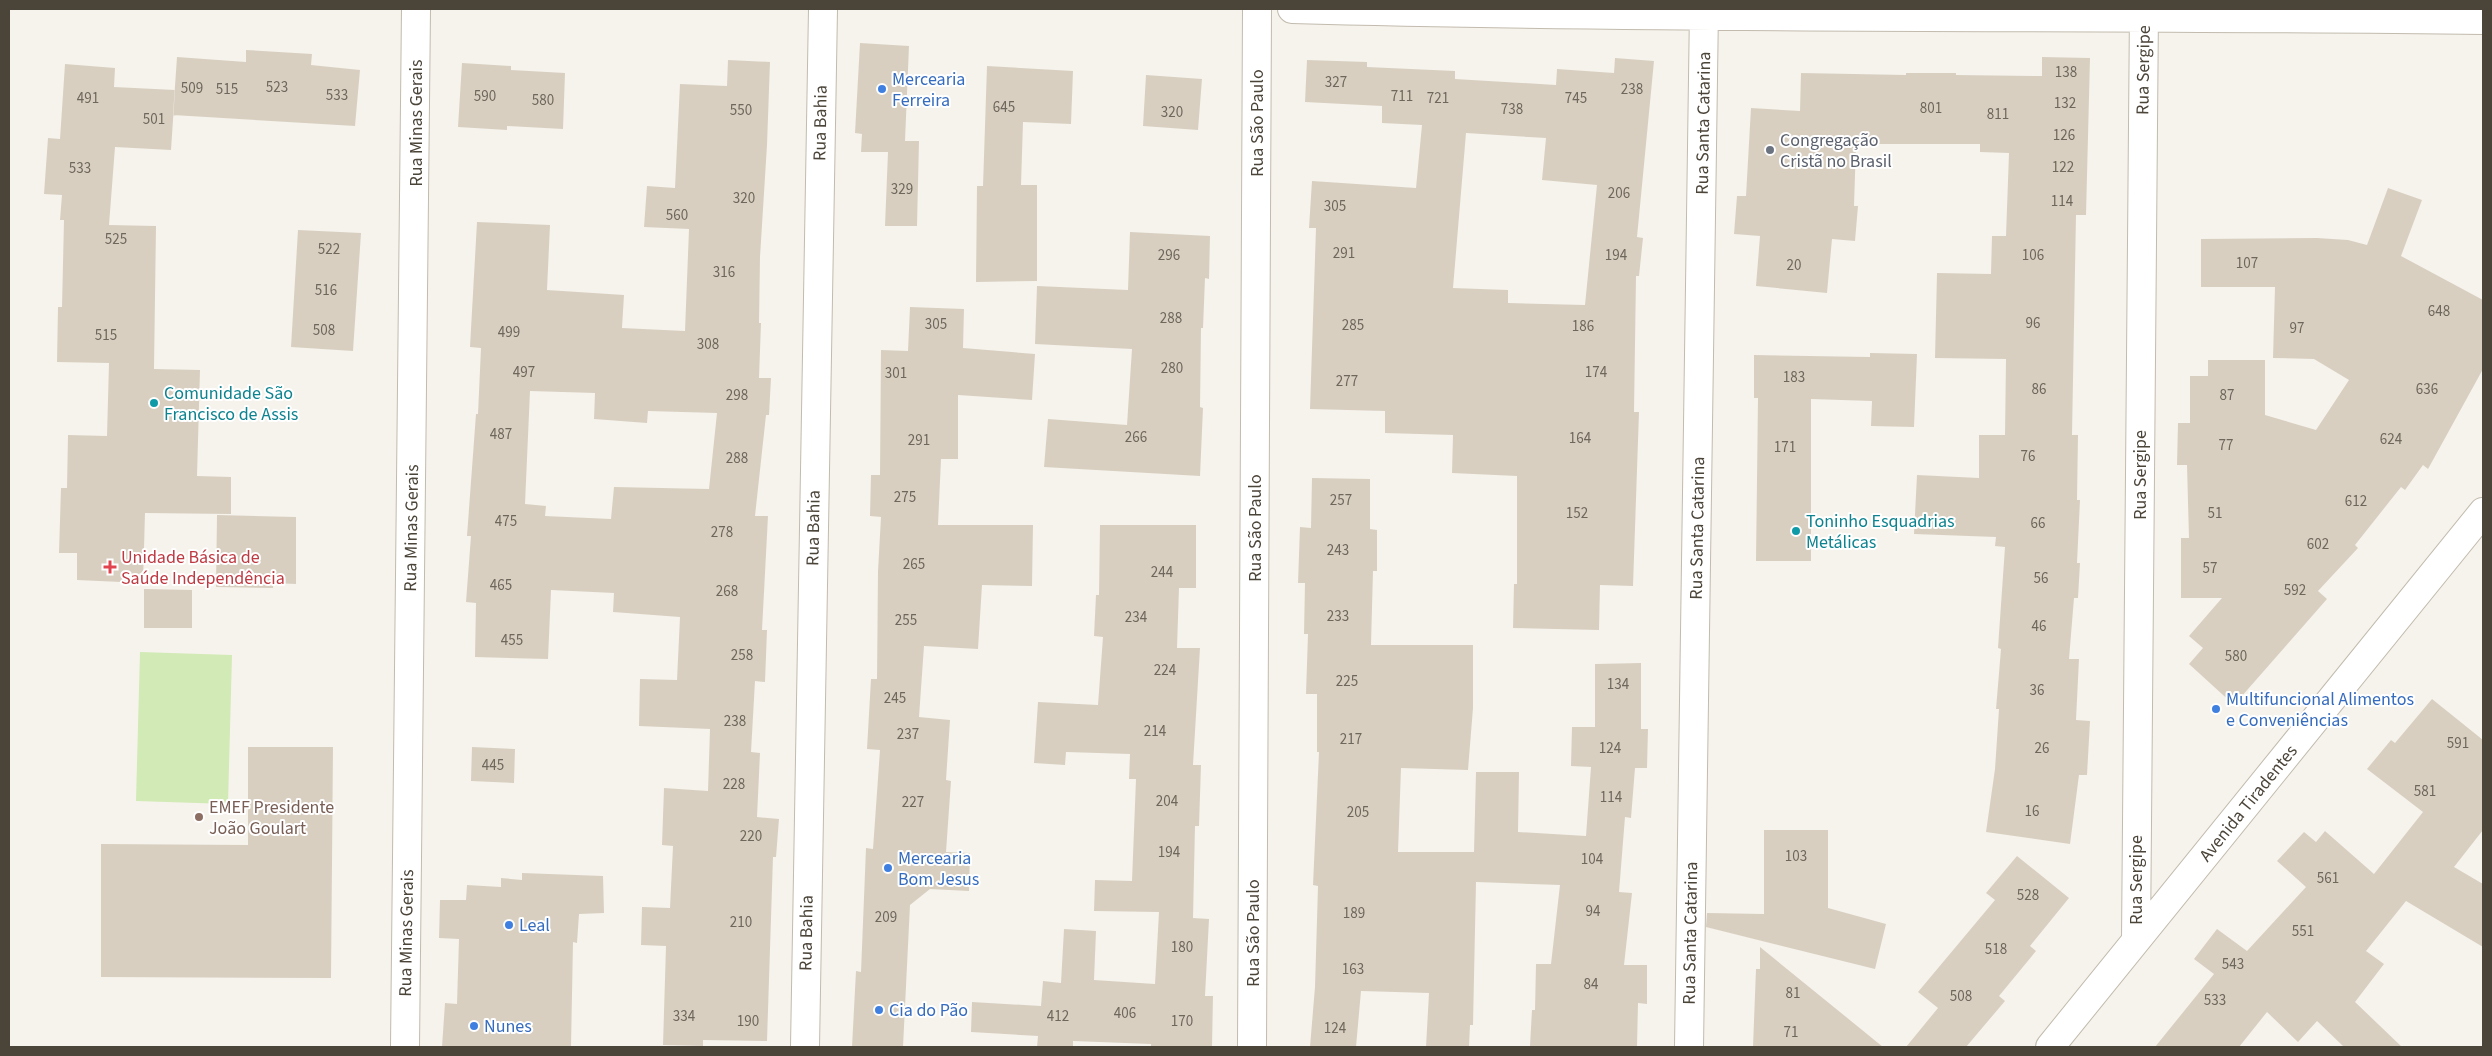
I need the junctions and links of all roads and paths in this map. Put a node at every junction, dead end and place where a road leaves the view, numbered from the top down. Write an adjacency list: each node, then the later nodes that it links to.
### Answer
1 (416, 9): 10 (street, Rua Minas Gerais)
2 (823, 9): 11 (street, Rua Bahia)
3 (1257, 9): 12 (street, Rua São Paulo)
4 (1292, 9): 6 (street)
5 (2144, 12): 6 (street); 7 (street); 9 (street, Rua Sergipe)
6 (1704, 13): 13 (street, Rua Santa Catarina)
7 (2483, 20)
8 (2483, 512): 9 (street, Avenida Tiradentes)
9 (2136, 940): 14 (street, Avenida Tiradentes)
10 (405, 1047)
11 (804, 1047)
12 (1252, 1047)
13 (1689, 1047)
14 (2050, 1047)

